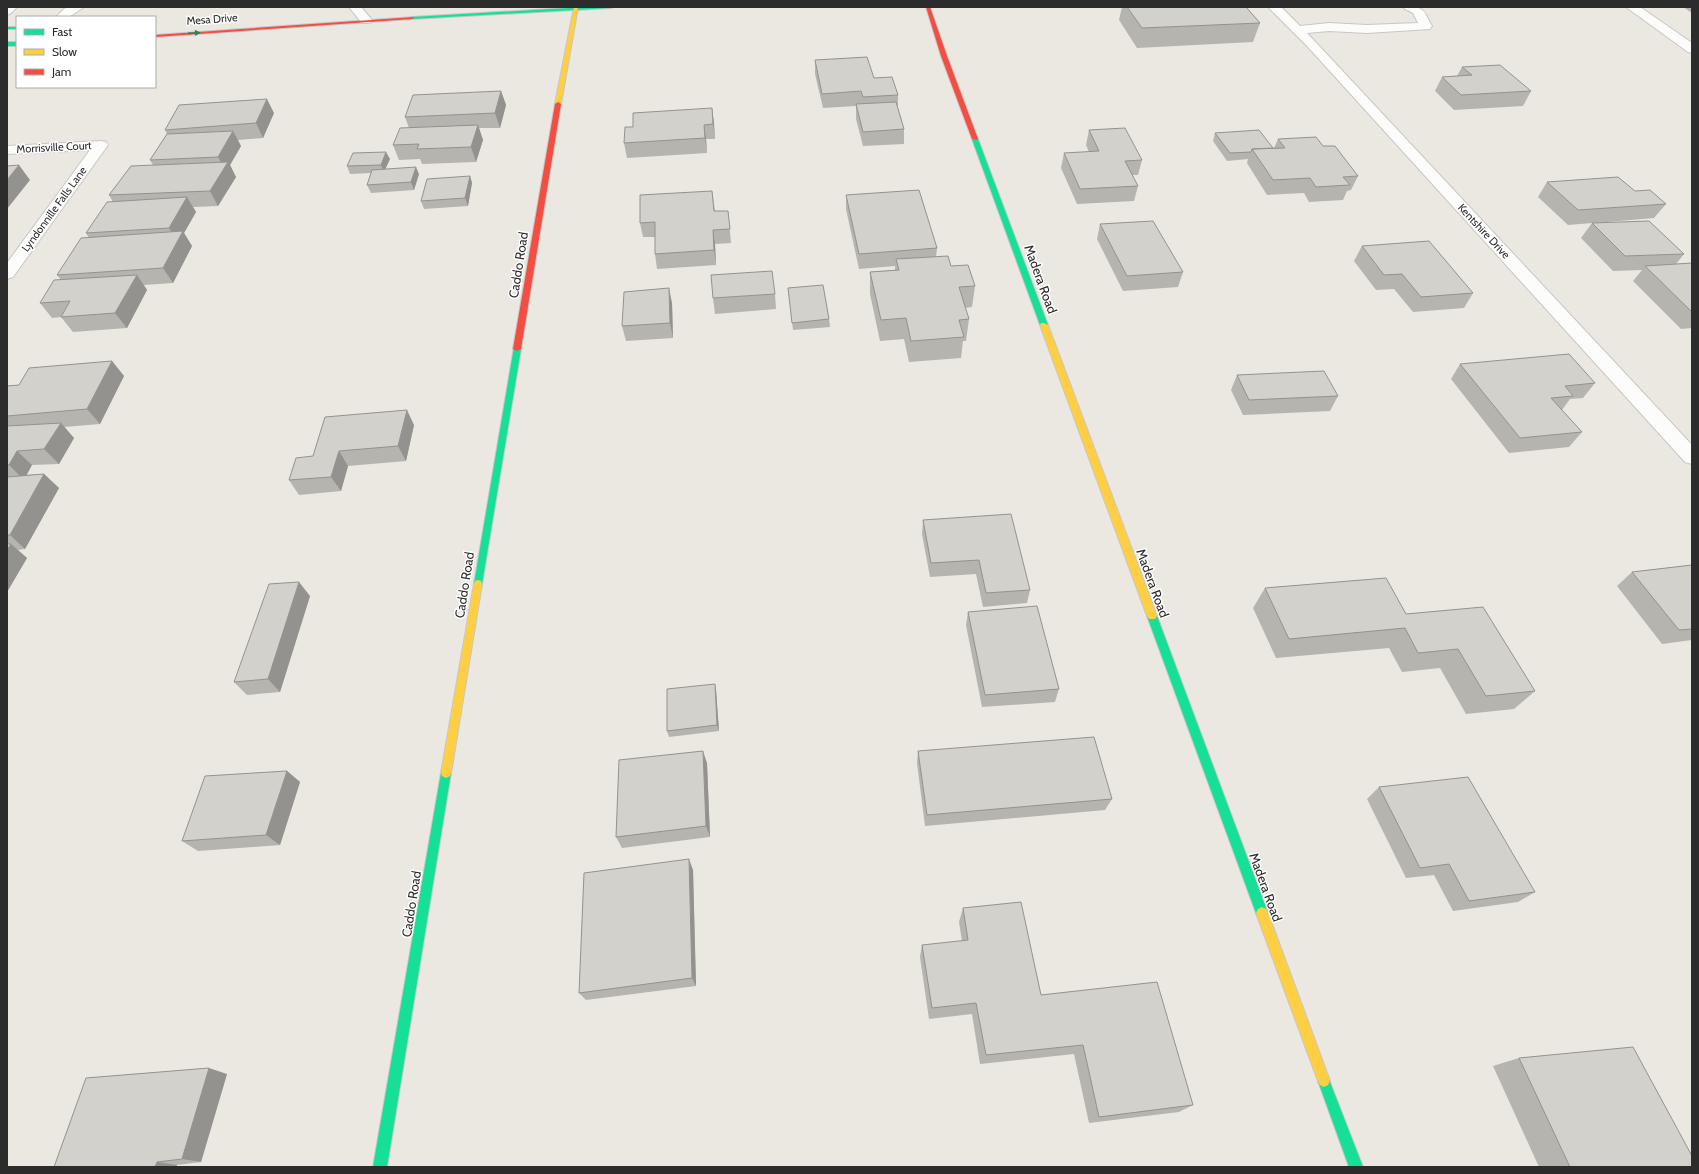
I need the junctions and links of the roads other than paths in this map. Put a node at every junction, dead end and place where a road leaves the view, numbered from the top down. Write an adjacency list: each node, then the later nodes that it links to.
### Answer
1 (11, 7): 10 (street)
2 (78, 7): 11 (street)
3 (355, 7): 12 (street)
4 (611, 7): 9 (street, Mesa Drive)
5 (928, 7): 22 (street, Madera Road)
6 (1274, 7): 14 (street, Kentshire Drive)
7 (1409, 7): 14 (street)
8 (1632, 7): 16 (street)
9 (576, 8): 12 (street, Mesa Drive); 21 (street, Caddo Road)
10 (7, 11)
11 (63, 16)
12 (366, 20): 13 (street, Mesa Drive); 15 (street, Mesa Drive, one-way to 12)
13 (225, 22)
14 (1297, 30): 20 (street, Kentshire Drive)
15 (156, 36)
16 (1692, 49)
17 (101, 145): 18 (street, Morrisville Court); 19 (street, Lyndonnille Falls Lane)
18 (7, 150)
19 (7, 274)
20 (1692, 457)
21 (380, 1167)
22 (1356, 1167)

